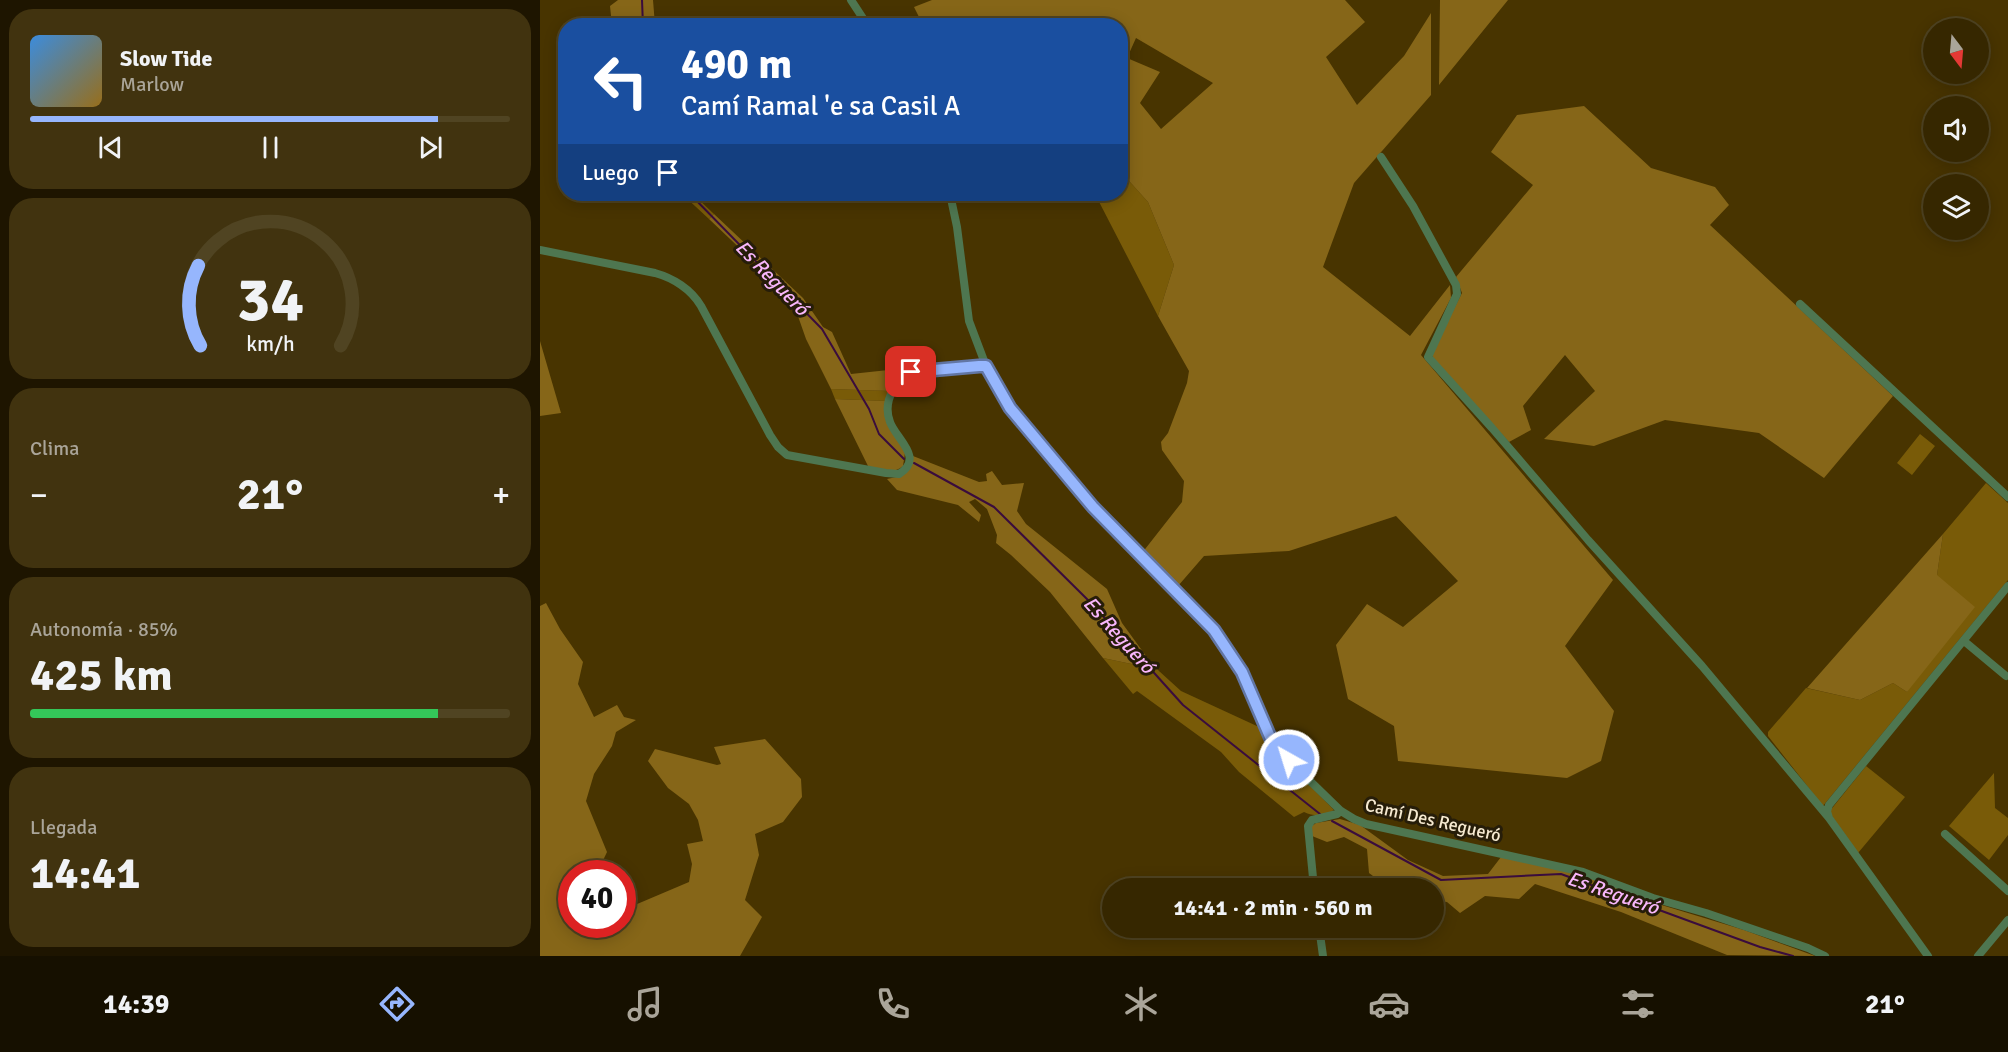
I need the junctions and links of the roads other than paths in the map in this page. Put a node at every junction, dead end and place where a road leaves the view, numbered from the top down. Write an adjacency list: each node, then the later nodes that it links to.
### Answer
1 (851, 0): 2 (street)
2 (863, 18)
3 (1382, 157): 13 (street)
4 (951, 201): 7 (street, Camí Des Regueró)
5 (540, 250): 7 (street)
6 (1800, 304): 8 (street)
7 (986, 366): 12 (street, Camí Des Regueró)
8 (2008, 497)
9 (2008, 586): 10 (street)
10 (1965, 641): 11 (street); 13 (street)
11 (2006, 676)
12 (1341, 811): 15 (street); 20 (street, Camí Des Regueró)
13 (1829, 818): 21 (street)
14 (1945, 834): 16 (street)
15 (1313, 878)
16 (2008, 891)
17 (2008, 920): 22 (street)
18 (1321, 938): 19 (street)
19 (1323, 956)
20 (1825, 956)
21 (1928, 956)
22 (1978, 956)

